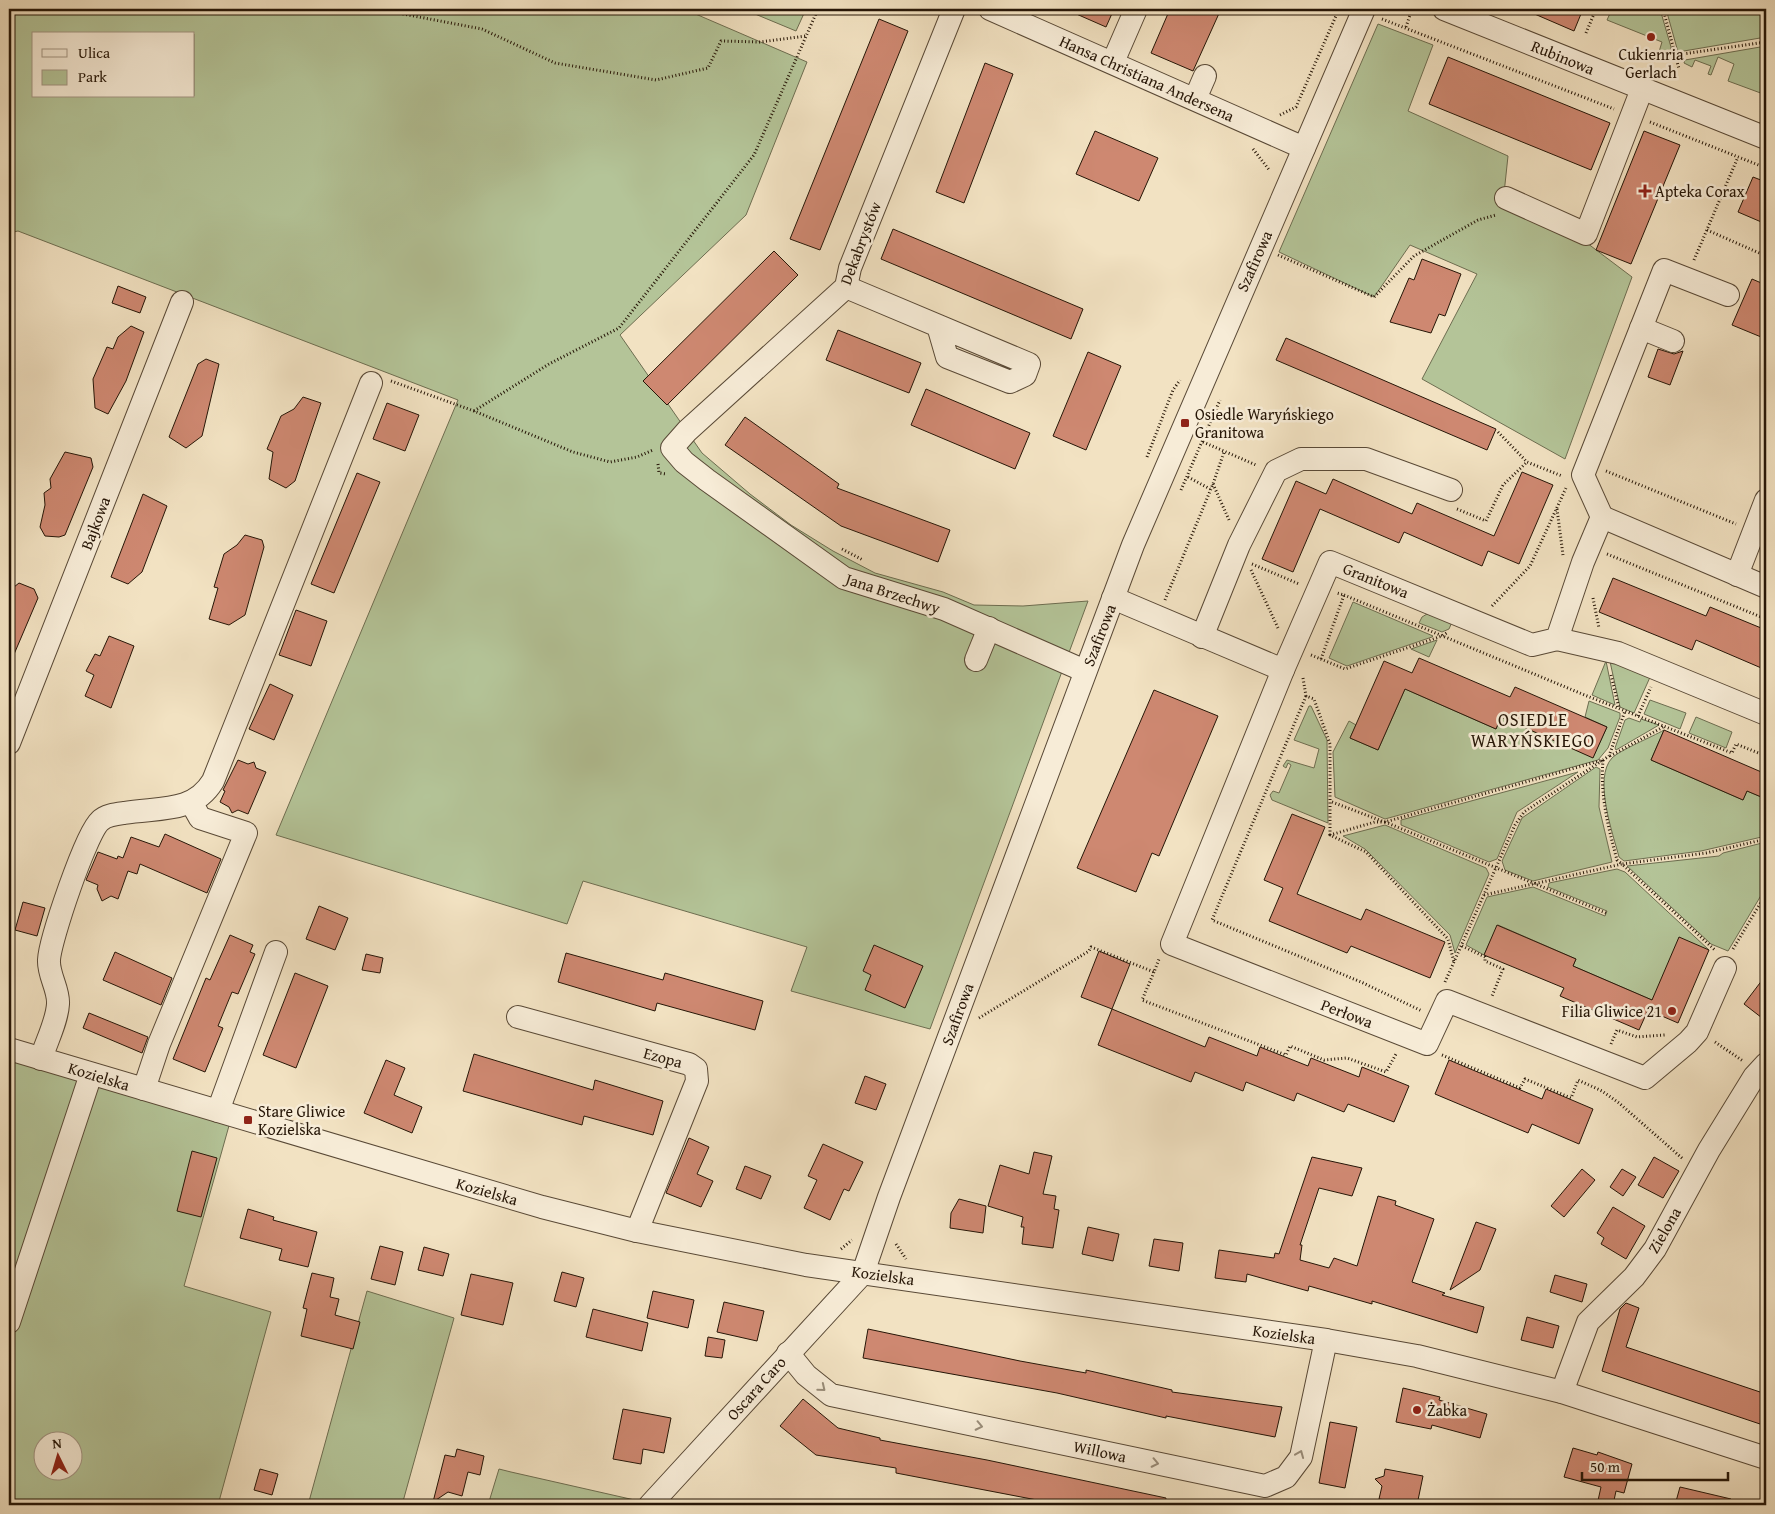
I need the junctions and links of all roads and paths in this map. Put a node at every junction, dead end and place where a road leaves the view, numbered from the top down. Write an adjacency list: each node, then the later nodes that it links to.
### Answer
1 (386, 9): 13 (path)
2 (818, 9): 13 (path)
3 (954, 9): 34 (street, Dekabrystów)
4 (990, 9): 16 (street, Hansa Christiana Andersena)
5 (1136, 9): 16 (street)
6 (1339, 9): 21 (path)
7 (1364, 9): 25 (street, Szafirowa)
8 (1412, 9): 22 (path)
9 (1444, 9): 19 (street, Rubinowa)
10 (1596, 9): 12 (path)
11 (1663, 9): 15 (path)
12 (1586, 33)
13 (806, 36): 41 (path)
14 (1766, 42): 15 (path)
15 (1676, 55): 17 (path)
16 (1113, 62): 20 (street, Hansa Christiana Andersena)
17 (1679, 69)
18 (1205, 76): 20 (street)
19 (1642, 89): 22 (street); 23 (street, Rubinowa)
20 (1195, 99): 25 (street, Hansa Christiana Andersena)
21 (1279, 115)
22 (1632, 115): 26 (path); 29 (street)
23 (1766, 138)
24 (1251, 146): 28 (path)
25 (1304, 148): 67 (street, Szafirowa)
26 (1738, 157): 27 (path); 30 (path)
27 (1766, 168)
28 (1268, 176)
29 (1504, 206): 31 (path)
30 (1707, 230): 32 (path); 33 (path)
31 (1275, 254)
32 (1766, 256)
33 (1686, 279): 35 (street); 38 (street)
34 (846, 287): 37 (street); 44 (street, Dekabrystów)
35 (1728, 295)
36 (182, 302): 90 (street, Bajkowa)
37 (938, 326)
38 (1641, 328): 39 (street); 55 (street)
39 (1673, 341)
40 (371, 384): 41 (path); 94 (street)
41 (474, 411): 44 (path)
42 (1498, 432): 46 (path)
43 (1203, 442): 45 (path)
44 (672, 448): 71 (street, Jana Brzechwy)
45 (1224, 452): 47 (path); 50 (path)
46 (1528, 462): 54 (path); 56 (path)
47 (1258, 465)
48 (1603, 470): 58 (path)
49 (1188, 478): 51 (path)
50 (1213, 484): 51 (path); 57 (path)
51 (1210, 488): 68 (path)
52 (1451, 490): 75 (street)
53 (1766, 500): 58 (street)
54 (1557, 508): 59 (path); 69 (path)
55 (1602, 517): 61 (street); 76 (street)
56 (1486, 521)
57 (1232, 526)
58 (1755, 527): 61 (street)
59 (1563, 557)
60 (1622, 559): 70 (path)
61 (1737, 575): 63 (street)
62 (1308, 588): 72 (path)
63 (1766, 588)
64 (1334, 593): 65 (path)
65 (1344, 595): 73 (path); 78 (path)
66 (1593, 597): 74 (path)
67 (1113, 598): 75 (street); 80 (street, Szafirowa)
68 (1162, 607)
69 (1488, 609)
70 (1766, 620)
71 (989, 628): 79 (street); 80 (street, Jana Brzechwy)
72 (1283, 635)
73 (1442, 636): 78 (path); 85 (path)
74 (1601, 636)
75 (1202, 637): 81 (street)
76 (1556, 639): 81 (street, Granitowa); 87 (street, Granitowa)
77 (1310, 654): 78 (path)
78 (1321, 659)
79 (976, 660)
80 (1085, 671): 134 (street, Szafirowa)
81 (1293, 672): 84 (path); 105 (street)
82 (1611, 675): 85 (path)
83 (1647, 695): 88 (path)
84 (1306, 696): 95 (path); 113 (path)
85 (1619, 708): 86 (path)
86 (1625, 712): 88 (path); 91 (path)
87 (1766, 714)
88 (1638, 716): 89 (path)
89 (1665, 726): 91 (path); 92 (path)
90 (9, 744)
91 (1609, 756): 93 (path)
92 (1766, 756)
93 (1603, 760): 96 (path); 99 (path); 100 (path)
94 (191, 802): 122 (street); 126 (street)
95 (1332, 802): 96 (path); 97 (path)
96 (1385, 822): 97 (path); 100 (path)
97 (1330, 835): 109 (path)
98 (1766, 839): 99 (path)
99 (1622, 864): 101 (path); 108 (path)
100 (1495, 869): 101 (path); 103 (path)
101 (1532, 884): 103 (path); 104 (path)
102 (1766, 894): 108 (path)
103 (1484, 895): 106 (path)
104 (1606, 913)
105 (1172, 944): 108 (street, Perłowa); 110 (path)
106 (1462, 946): 109 (path); 112 (path)
107 (276, 952): 127 (street)
108 (1726, 958)
109 (1454, 963): 111 (path)
110 (1154, 972): 115 (path); 121 (path)
111 (1443, 986)
112 (1490, 1000)
113 (1428, 1012)
114 (518, 1017): 129 (street, Ezopa)
115 (976, 1020)
116 (1668, 1034): 119 (path)
117 (1712, 1040): 123 (path)
118 (9, 1049): 122 (street, Kozielska)
119 (1607, 1051)
120 (1433, 1052): 128 (path)
121 (1402, 1057)
122 (41, 1059): 125 (street, Kozielska)
123 (1744, 1062)
124 (1766, 1064): 138 (street, Zielona)
125 (91, 1074): 126 (street, Kozielska); 135 (street)
126 (144, 1089): 127 (street, Kozielska)
127 (218, 1111): 129 (street, Kozielska)
128 (1686, 1162)
129 (637, 1231): 134 (street, Kozielska)
130 (894, 1237): 133 (path)
131 (853, 1238): 132 (path)
132 (832, 1252)
133 (909, 1261)
134 (863, 1272): 136 (street, Kozielska); 137 (street, Oscara Caro)
135 (9, 1322)
136 (1326, 1340): 137 (street, Willowa, one-way to 136); 138 (street, Kozielska)
137 (788, 1353): 140 (street, Oscara Caro)
138 (1562, 1392): 139 (street, Kozielska)
139 (1766, 1458)
140 (650, 1505)

